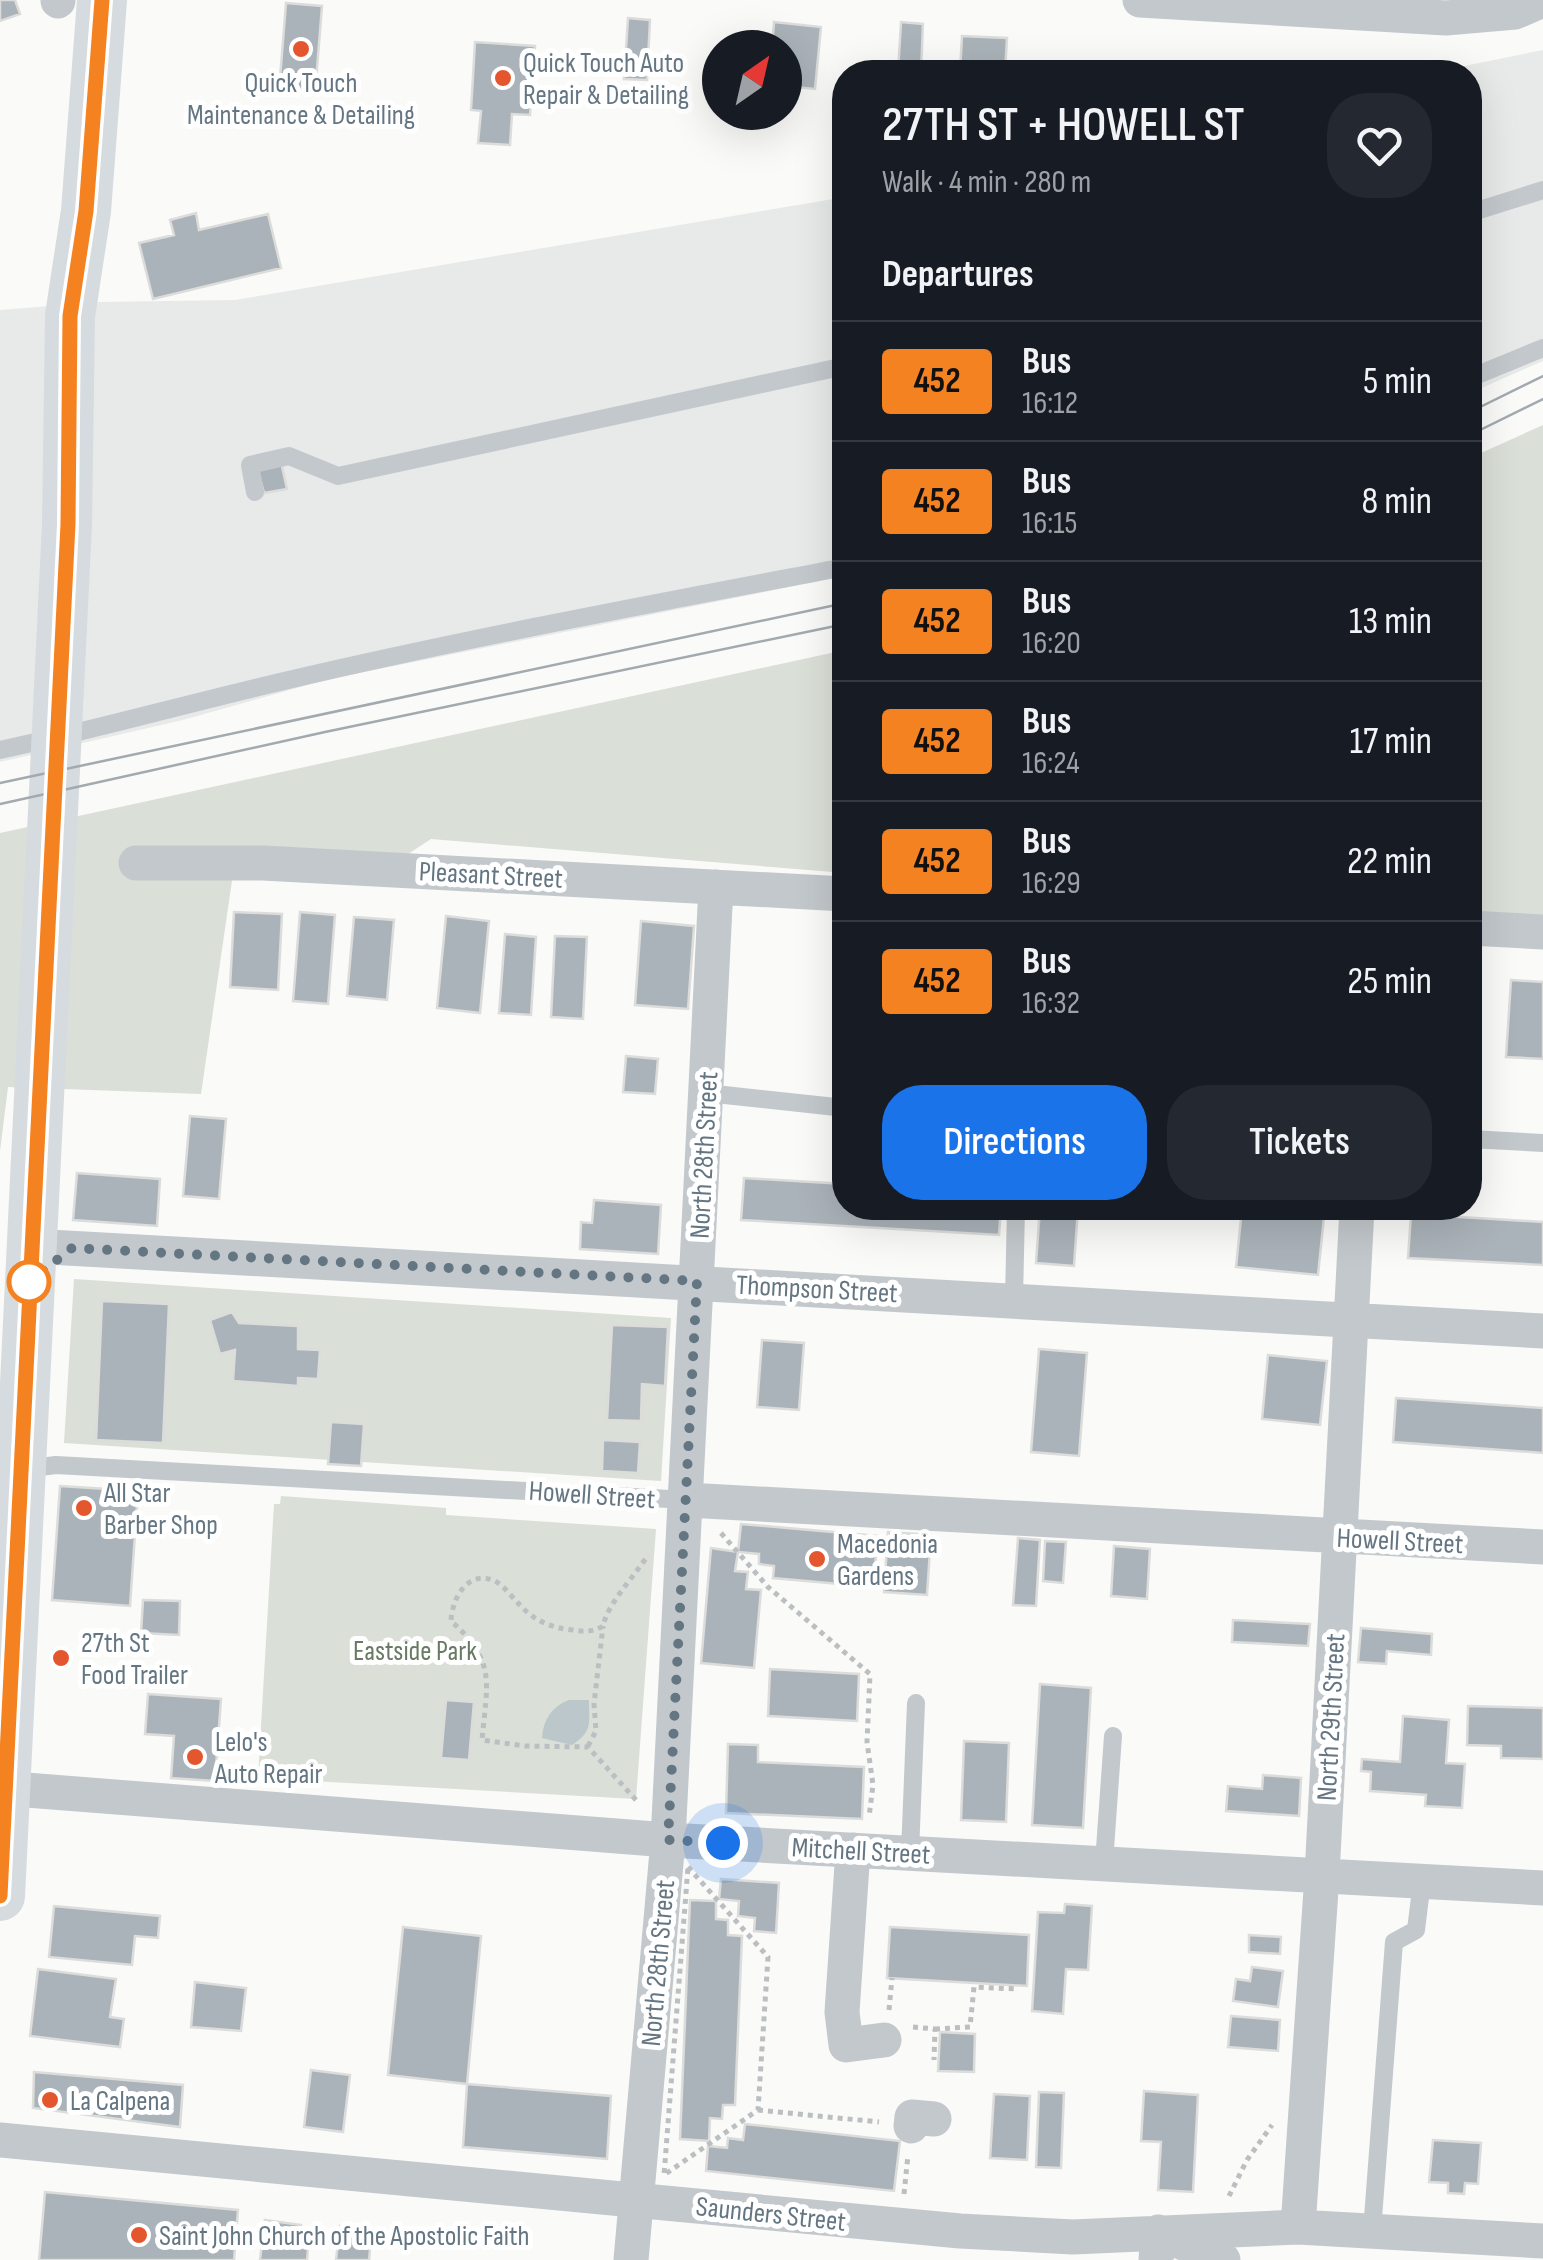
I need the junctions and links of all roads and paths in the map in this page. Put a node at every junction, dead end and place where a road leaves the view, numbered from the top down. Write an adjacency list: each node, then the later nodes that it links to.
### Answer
1 (102, 0): 23 (main road)
2 (1140, 0): 3 (street)
3 (1543, 0)
4 (1543, 190): 5 (lane)
5 (1482, 209)
6 (1543, 348): 8 (lane)
7 (832, 369): 9 (lane)
8 (1482, 373)
9 (255, 492)
10 (832, 570): 11 (lane)
11 (0, 750)
12 (136, 863): 13 (street, Pleasant Street)
13 (716, 887): 14 (street, Pleasant Street); 17 (street, North 28th Street)
14 (832, 893)
15 (1482, 929): 16 (street)
16 (1543, 932)
17 (706, 1092): 18 (lane); 24 (street, North 28th Street)
18 (832, 1107)
19 (1482, 1140): 20 (lane)
20 (1543, 1143)
21 (1016, 1220): 25 (lane)
22 (1357, 1220): 26 (street, North 29th Street)
23 (31, 1246): 24 (street, Thompson Street); 28 (main road)
24 (697, 1281): 25 (street, Thompson Street); 29 (street, North 28th Street)
25 (1014, 1300): 26 (street, Thompson Street)
26 (1353, 1320): 27 (street, Thompson Street); 31 (street, North 29th Street)
27 (1543, 1331)
28 (9, 1469): 29 (lane, Howell Street); 38 (main road)
29 (687, 1500): 31 (street, Howell Street); 41 (street, North 28th Street)
30 (717, 1528): 40 (path)
31 (1338, 1537): 33 (street, Howell Street); 44 (street, North 29th Street)
32 (654, 1544): 34 (path)
33 (1543, 1548)
34 (603, 1626): 37 (path); 37 (path)
35 (916, 1703): 42 (lane)
36 (1113, 1736): 43 (lane)
37 (588, 1747): 39 (path)
38 (3, 1788): 41 (street, Mitchell Street); 47 (main road)
39 (642, 1806)
40 (860, 1837): 41 (street, Mitchell Street); 42 (street, Mitchell Street); 50 (street)
41 (668, 1840): 57 (street, North 28th Street)
42 (910, 1853): 43 (street, Mitchell Street)
43 (1104, 1863): 44 (street, Mitchell Street)
44 (1322, 1875): 45 (street, Mitchell Street); 59 (street, North 29th Street)
45 (1422, 1881): 46 (street, Mitchell Street); 60 (lane)
46 (1543, 1888)
47 (0, 1896)
48 (1017, 1990): 49 (path)
49 (935, 2028)
50 (884, 2040)
51 (758, 2110): 54 (path); 54 (path); 58 (path)
52 (1284, 2112): 56 (path)
53 (0, 2140): 57 (street, Saunders Street)
54 (664, 2175): 55 (path)
55 (683, 2177)
56 (1228, 2198)
57 (637, 2200): 62 (street, Saunders Street); 63 (street, North 28th Street)
58 (903, 2202)
59 (1298, 2227): 60 (street, Saunders Street); 62 (street, Saunders Street)
60 (1372, 2231): 61 (street, Saunders Street)
61 (1543, 2240)
62 (1157, 2246): 64 (street)
63 (631, 2260)
64 (1223, 2260)

